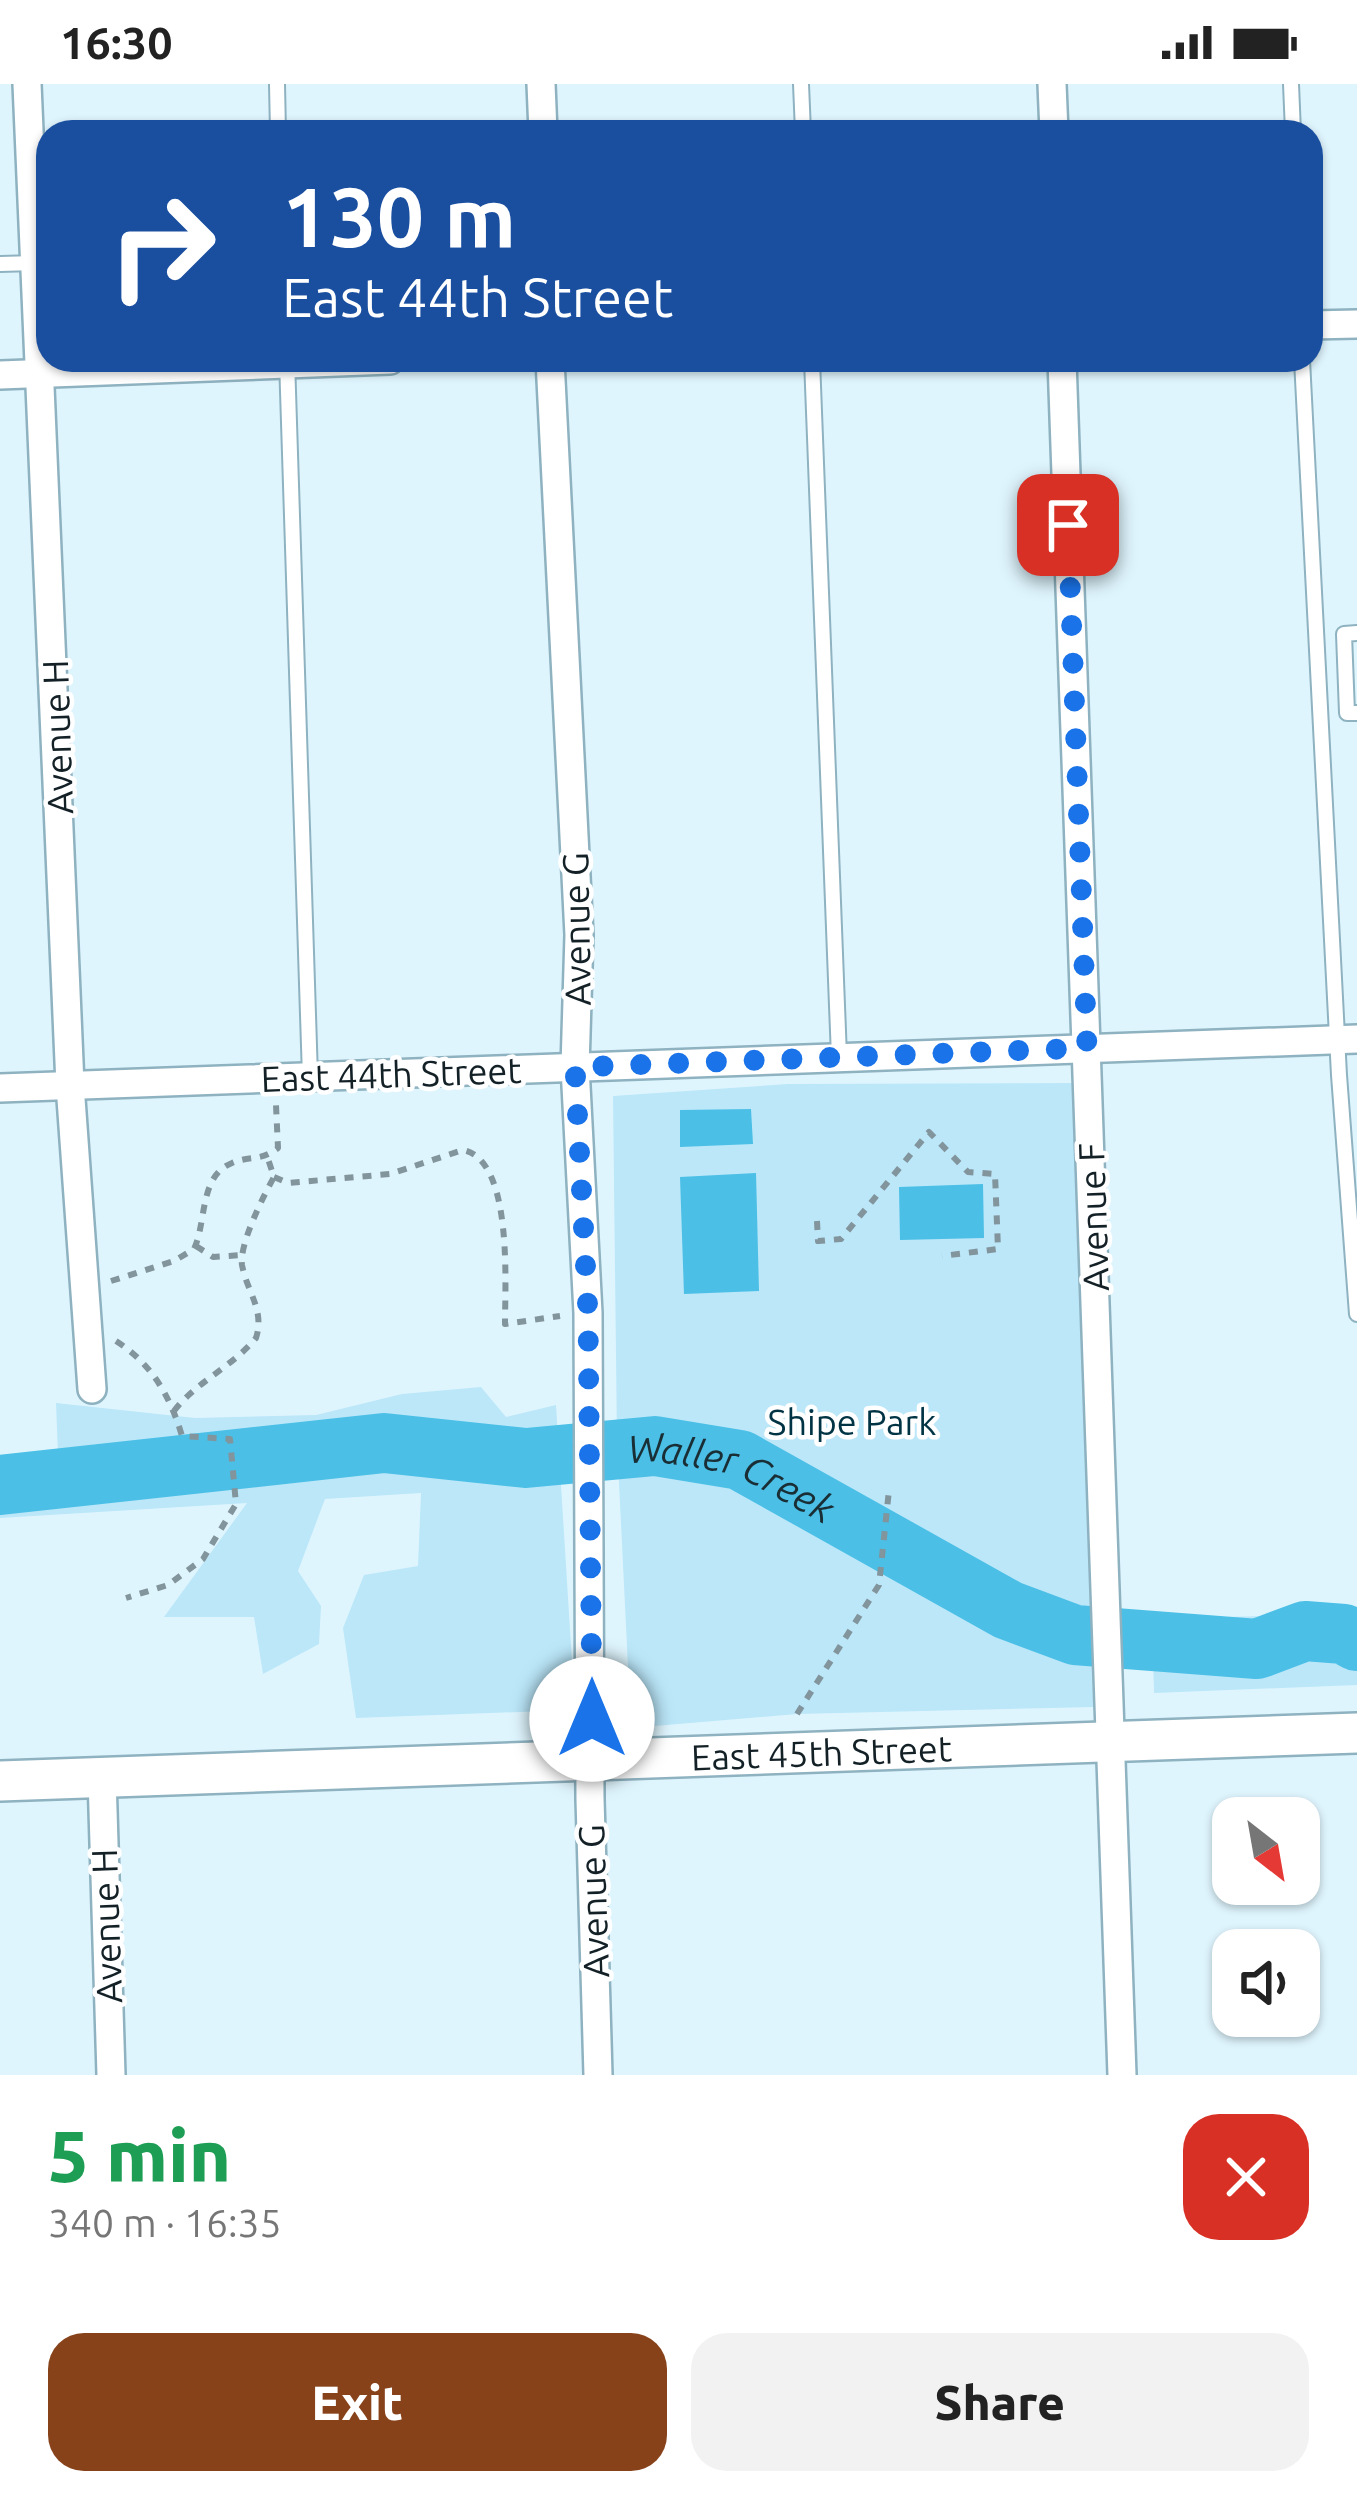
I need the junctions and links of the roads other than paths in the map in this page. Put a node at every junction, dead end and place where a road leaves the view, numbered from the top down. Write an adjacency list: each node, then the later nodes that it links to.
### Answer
1 (27, 84): 12 (street, Avenue H)
2 (277, 84): 7 (lane)
3 (542, 84): 8 (street)
4 (802, 84): 9 (lane)
5 (1052, 84): 10 (street)
6 (1291, 84): 11 (lane)
7 (278, 120)
8 (543, 120)
9 (803, 120)
10 (1054, 120)
11 (1292, 120)
12 (35, 263): 13 (lane); 14 (street, Avenue H)
13 (0, 264)
14 (36, 285)
15 (1357, 323): 16 (street)
16 (1323, 325)
17 (62, 372): 23 (street)
18 (287, 372): 31 (lane)
19 (551, 372): 30 (street, Avenue G)
20 (812, 372): 29 (lane)
21 (1062, 372): 28 (street, Avenue F)
22 (1303, 372): 27 (lane)
23 (40, 373): 24 (street); 32 (street, Avenue H)
24 (0, 375)
25 (1357, 633): 26 (lane)
26 (1357, 713)
27 (1347, 1039): 28 (street, East 44th Street); 34 (lane)
28 (1087, 1048): 29 (street, East 44th Street); 37 (street, Avenue F)
29 (839, 1057): 30 (street, East 44th Street)
30 (575, 1067): 31 (street, East 44th Street); 38 (street, Avenue G)
31 (310, 1077): 32 (street, East 44th Street)
32 (70, 1085): 33 (street, East 44th Street); 35 (street, Avenue H)
33 (0, 1088)
34 (1357, 1314)
35 (92, 1390)
36 (1355, 1733): 37 (main road, East 45th Street)
37 (1111, 1742): 38 (main road, East 45th Street); 43 (street, Avenue F)
38 (591, 1760): 39 (main road, East 45th Street); 42 (street, Avenue G)
39 (102, 1777): 40 (main road, East 45th Street); 41 (street, Avenue H)
40 (0, 1781)
41 (110, 2075)
42 (598, 2075)
43 (1122, 2075)

